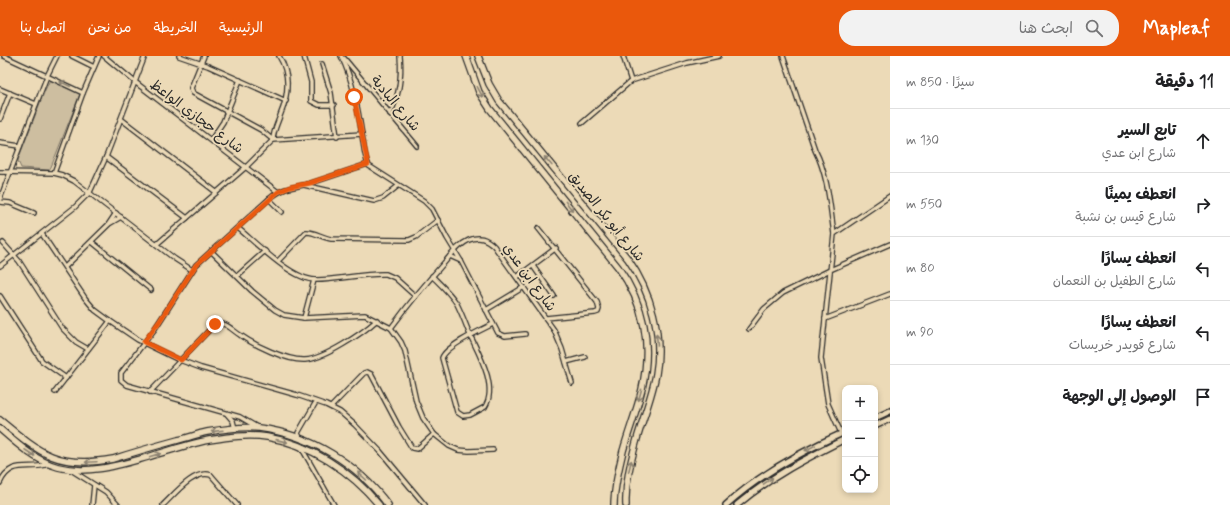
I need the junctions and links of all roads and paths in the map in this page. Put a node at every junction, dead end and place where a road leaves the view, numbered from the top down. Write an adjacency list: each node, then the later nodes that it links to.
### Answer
1 (4, 56): 22 (street)
2 (57, 56): 22 (street)
3 (72, 56): 21 (street)
4 (99, 56): 21 (street)
5 (104, 56): 25 (street, شارع حجازي الواعظ)
6 (145, 56): 25 (street)
7 (179, 56): 19 (street)
8 (204, 56): 19 (street)
9 (279, 56): 29 (street)
10 (304, 56): 31 (street)
11 (341, 56): 33 (street, شارع البادية); 37 (street)
12 (396, 56): 13 (street)
13 (400, 56): 33 (street)
14 (466, 56): 152 (highway, شارع أبو بكر الصديق, one-way to 152)
15 (478, 56): 153 (highway, شارع أبو بكر الصديق, one-way to 15)
16 (623, 56): 24 (street)
17 (719, 56): 24 (street)
18 (783, 56): 68 (street)
19 (200, 63): 23 (street); 32 (street)
20 (322, 64): 31 (street)
21 (94, 67): 28 (street)
22 (46, 76): 28 (street, one-way to 22); 30 (street)
23 (240, 80): 29 (street); 32 (street)
24 (631, 81): 36 (street)
25 (135, 82): 35 (street); 39 (street, شارع حجازي الواعظ)
26 (0, 89): 27 (street)
27 (10, 93): 30 (street); 34 (street)
28 (83, 93): 49 (street)
29 (286, 100): 40 (street)
30 (36, 104): 42 (street)
31 (334, 105): 38 (street)
32 (228, 111): 39 (street); 40 (street)
33 (390, 114): 43 (street, شارع البادية)
34 (0, 119)
35 (121, 119): 44 (street); 53 (street)
36 (582, 123)
37 (362, 134): 38 (street); 45 (street)
38 (337, 136): 40 (street)
39 (211, 140): 46 (street, شارع حجازي الواعظ)
40 (273, 140): 46 (street)
41 (0, 143): 42 (street)
42 (20, 146): 48 (street)
43 (417, 146)
44 (106, 157): 52 (street); 62 (street)
45 (368, 164): 50 (street); 51 (street)
46 (246, 166): 53 (street); 54 (street, شارع حجازي الواعظ)
47 (0, 172): 48 (street)
48 (10, 172): 49 (street); 57 (street)
49 (54, 174): 52 (street)
50 (303, 185): 51 (street); 54 (street)
51 (398, 186): 63 (street)
52 (90, 192): 60 (street); 67 (street)
53 (216, 192): 62 (street)
54 (278, 192): 56 (street)
55 (890, 196): 68 (street)
56 (269, 199): 58 (street); 65 (street)
57 (0, 201): 59 (street)
58 (282, 212)
59 (34, 213)
60 (116, 213): 61 (street); 64 (street)
61 (121, 218): 64 (street); 71 (street)
62 (187, 218): 71 (street)
63 (438, 220): 74 (street); 79 (street)
64 (108, 225): 69 (street)
65 (238, 228): 75 (street); 76 (street)
66 (538, 228): 73 (street)
67 (42, 234): 77 (street); 83 (street)
68 (834, 234): 85 (street)
69 (92, 242): 83 (street); 91 (street)
70 (3, 243): 77 (street)
71 (157, 244): 84 (street)
72 (890, 244): 85 (street)
73 (556, 248): 82 (street); 98 (street)
74 (455, 250): 78 (street); 80 (street); 88 (street, شارع ابن عدي)
75 (211, 251): 84 (street); 86 (street)
76 (265, 251): 79 (street); 86 (street)
77 (14, 255): 81 (street); 108 (street)
78 (450, 256): 80 (street); 87 (street)
79 (278, 261): 89 (street)
80 (461, 261): 96 (street)
81 (0, 266)
82 (532, 266): 88 (street); 95 (street)
83 (65, 267): 101 (street)
84 (192, 270): 107 (street)
85 (830, 270): 99 (street); 104 (street)
86 (237, 276): 97 (street)
87 (432, 276): 94 (street); 106 (street)
88 (517, 277): 90 (street, شارع ابن عدي)
89 (314, 280): 94 (street); 97 (street)
90 (524, 287): 96 (street); 98 (street, شارع ابن عدي)
91 (151, 290)
92 (890, 294): 99 (street)
93 (0, 296): 112 (street)
94 (415, 296): 103 (street)
95 (554, 296)
96 (486, 310): 102 (street)
97 (304, 318): 100 (street)
98 (546, 318): 111 (street, شارع ابن عدي)
99 (825, 319): 128 (street)
100 (377, 320): 103 (street); 110 (street)
101 (110, 321): 107 (street); 108 (street)
102 (493, 324): 105 (street); 106 (street)
103 (391, 328): 131 (street)
104 (749, 329)
105 (525, 334)
106 (470, 336): 106 (street)
107 (144, 342): 110 (street); 115 (street)
108 (88, 349): 112 (street)
109 (585, 357): 111 (street)
110 (181, 360): 115 (street); 116 (street)
111 (566, 362): 113 (street, شارع ابن عدي)
112 (66, 378): 114 (street)
113 (572, 383)
114 (55, 392)
115 (150, 392): 119 (street)
116 (316, 402): 117 (street); 125 (street)
117 (331, 407): 131 (street); 151 (street)
118 (890, 411): 120 (main road)
119 (224, 412): 124 (street); 127 (street)
120 (878, 417)
121 (890, 419): 123 (main road)
122 (0, 420): 127 (highway, one-way to 122)
123 (878, 425)
124 (258, 428): 127 (highway); 130 (highway)
125 (300, 428): 130 (street); 132 (street)
126 (0, 429): 138 (highway, one-way to 138)
127 (235, 429)
128 (842, 431)
129 (842, 433): 154 (main road, one-way to 154)
130 (283, 434): 132 (highway)
131 (434, 434): 135 (street)
132 (300, 435): 150 (highway, one-way to 132)
133 (842, 441): 155 (main road, one-way to 133)
134 (301, 447): 136 (highway); 137 (street); 140 (highway, one-way to 134)
135 (493, 450)
136 (314, 454): 137 (street); 149 (highway)
137 (307, 459): 148 (street)
138 (49, 464): 139 (highway); 142 (street)
139 (70, 469): 140 (highway); 141 (street)
140 (90, 470): 141 (street)
141 (82, 477): 143 (street)
142 (0, 483)
143 (94, 485): 144 (street); 145 (street)
144 (92, 505)
145 (118, 505)
146 (163, 505): 147 (street)
147 (237, 505)
148 (334, 505)
149 (379, 505)
150 (388, 505)
151 (425, 505)
152 (614, 505)
153 (626, 505)
154 (726, 505)
155 (737, 505)

